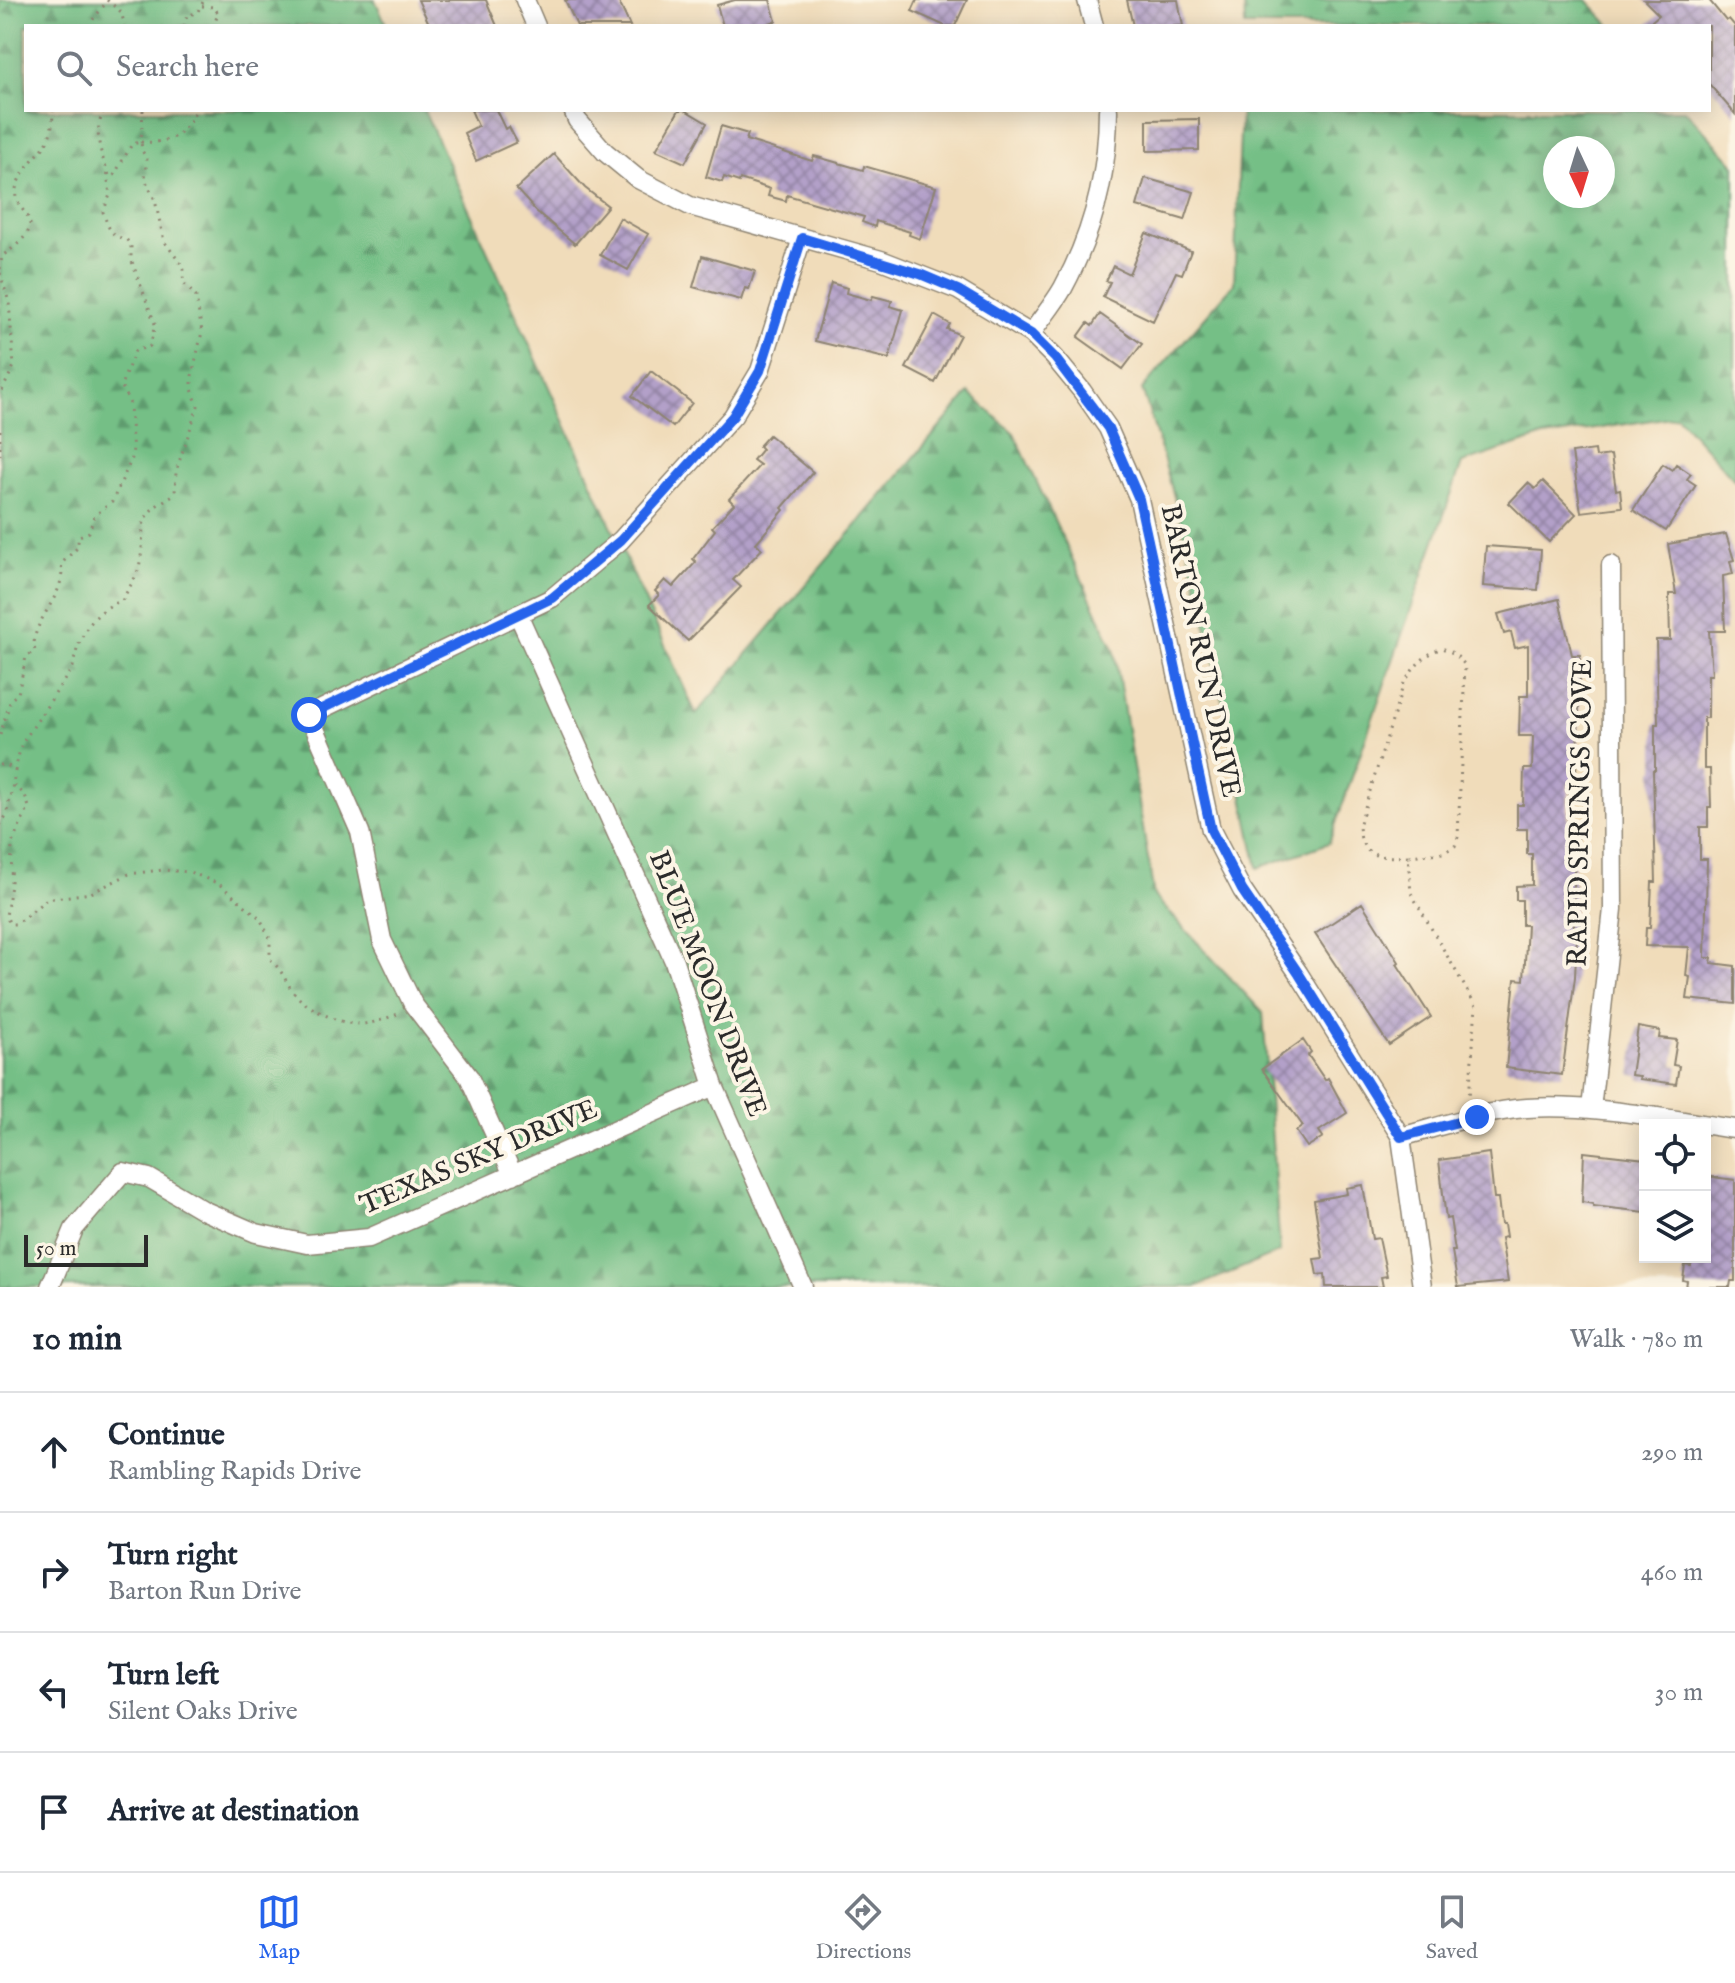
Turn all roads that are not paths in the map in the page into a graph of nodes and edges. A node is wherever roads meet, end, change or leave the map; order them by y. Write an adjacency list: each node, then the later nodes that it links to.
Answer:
1 (525, 0): 3 (street)
2 (1087, 0): 4 (street)
3 (535, 24)
4 (1093, 24)
5 (574, 112): 7 (street, BARTON RUN DRIVE)
6 (1108, 112): 8 (street)
7 (802, 238): 8 (street, BARTON RUN DRIVE); 10 (street)
8 (1031, 334): 14 (street, BARTON RUN DRIVE)
9 (1611, 565): 12 (street, RAPID SPRINGS COVE)
10 (518, 614): 11 (street, BLUE MOON DRIVE); 15 (street)
11 (714, 1086): 15 (street, TEXAS SKY DRIVE); 17 (street, BLUE MOON DRIVE)
12 (1591, 1109): 13 (street); 14 (street)
13 (1735, 1129)
14 (1401, 1137): 18 (street, BARTON RUN DRIVE)
15 (513, 1175): 16 (street, TEXAS SKY DRIVE)
16 (50, 1287)
17 (803, 1287)
18 (1422, 1287)

